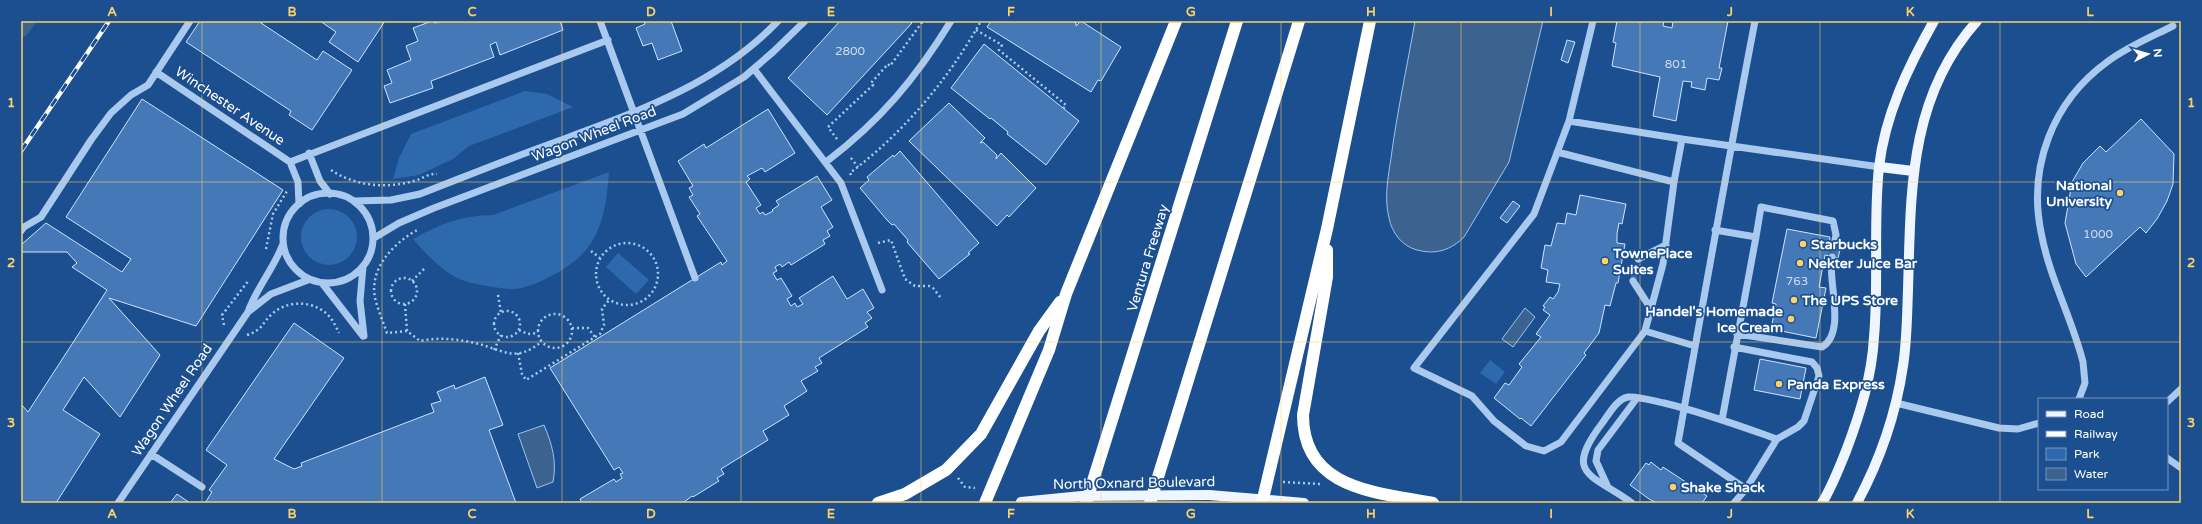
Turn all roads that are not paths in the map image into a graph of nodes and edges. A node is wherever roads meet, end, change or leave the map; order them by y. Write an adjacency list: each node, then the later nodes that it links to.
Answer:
1 (190, 21): 17 (street)
2 (600, 21): 15 (street)
3 (778, 21): 18 (street, Wagon Wheel Road)
4 (805, 21): 16 (street, Wagon Wheel Road)
5 (951, 21): 26 (street)
6 (1176, 21): 49 (highway)
7 (1237, 21): 76 (highway, Ventura Freeway)
8 (1299, 21): 77 (highway)
9 (1370, 21): 33 (highway)
10 (1593, 21): 19 (street)
11 (1755, 21): 22 (street)
12 (1934, 21): 27 (main road)
13 (1977, 21): 28 (main road)
14 (2173, 26): 58 (street)
15 (608, 40): 18 (street); 24 (street)
16 (754, 69): 20 (street, Wagon Wheel Road); 26 (street)
17 (156, 72): 25 (street, Winchester Avenue); 35 (street)
18 (635, 113): 20 (street); 31 (street, Wagon Wheel Road)
19 (1569, 120): 21 (street); 23 (street)
20 (642, 130): 37 (street, Wagon Wheel Road); 44 (street)
21 (1682, 139): 22 (street); 29 (street)
22 (1731, 147): 27 (street); 34 (street)
23 (1557, 152): 29 (street); 52 (street)
24 (309, 154): 25 (street); 30 (street)
25 (290, 162): 32 (street)
26 (826, 162): 48 (street)
27 (1880, 167): 28 (main road); 82 (main road)
28 (1913, 171): 60 (main road)
29 (1674, 182): 39 (street)
30 (330, 194): 31 (street); 32 (street)
31 (355, 201): 37 (street)
32 (299, 204): 38 (street)
33 (1327, 229): 71 (highway); 79 (highway)
34 (1715, 230): 36 (street); 54 (street)
35 (21, 231)
36 (1756, 237): 40 (street); 53 (street)
37 (374, 238): 43 (street)
38 (283, 244): 45 (street); 51 (street, Wagon Wheel Road)
39 (1666, 245): 42 (street); 50 (street)
40 (1834, 245)
41 (1832, 257): 53 (street)
42 (1638, 259)
43 (363, 267): 47 (street); 47 (street)
44 (695, 278)
45 (308, 280): 47 (street); 51 (street, Wagon Wheel Road)
46 (1633, 281): 50 (street)
47 (322, 283)
48 (882, 290)
49 (1066, 294): 74 (highway); 75 (highway)
50 (1651, 309): 52 (street)
51 (248, 312): 65 (street, Wagon Wheel Road)
52 (1645, 331): 54 (street)
53 (1737, 334): 55 (street)
54 (1695, 346): 61 (street)
55 (1734, 347): 62 (street); 64 (street)
56 (2181, 389): 59 (street)
57 (1637, 398): 61 (street); 68 (street); 68 (street)
58 (2080, 398)
59 (2168, 401)
60 (1896, 403): 63 (street); 83 (main road)
61 (1684, 408): 62 (street); 70 (street)
62 (1722, 420): 64 (street)
63 (2038, 423)
64 (1777, 439): 70 (street)
65 (151, 454): 69 (street); 73 (street, Wagon Wheel Road)
66 (2168, 459): 67 (street)
67 (2181, 468)
68 (1607, 485): 80 (street)
69 (202, 487)
70 (1746, 489): 81 (street)
71 (1263, 501): 72 (main road, North Oxnard Boulevard, bridge); 78 (main road, North Oxnard Boulevard)
72 (1017, 502)
73 (118, 503)
74 (878, 503)
75 (985, 503)
76 (1086, 503)
77 (1150, 503)
78 (1304, 503)
79 (1433, 503)
80 (1632, 503)
81 (1734, 503)
82 (1822, 503)
83 (1858, 503)

